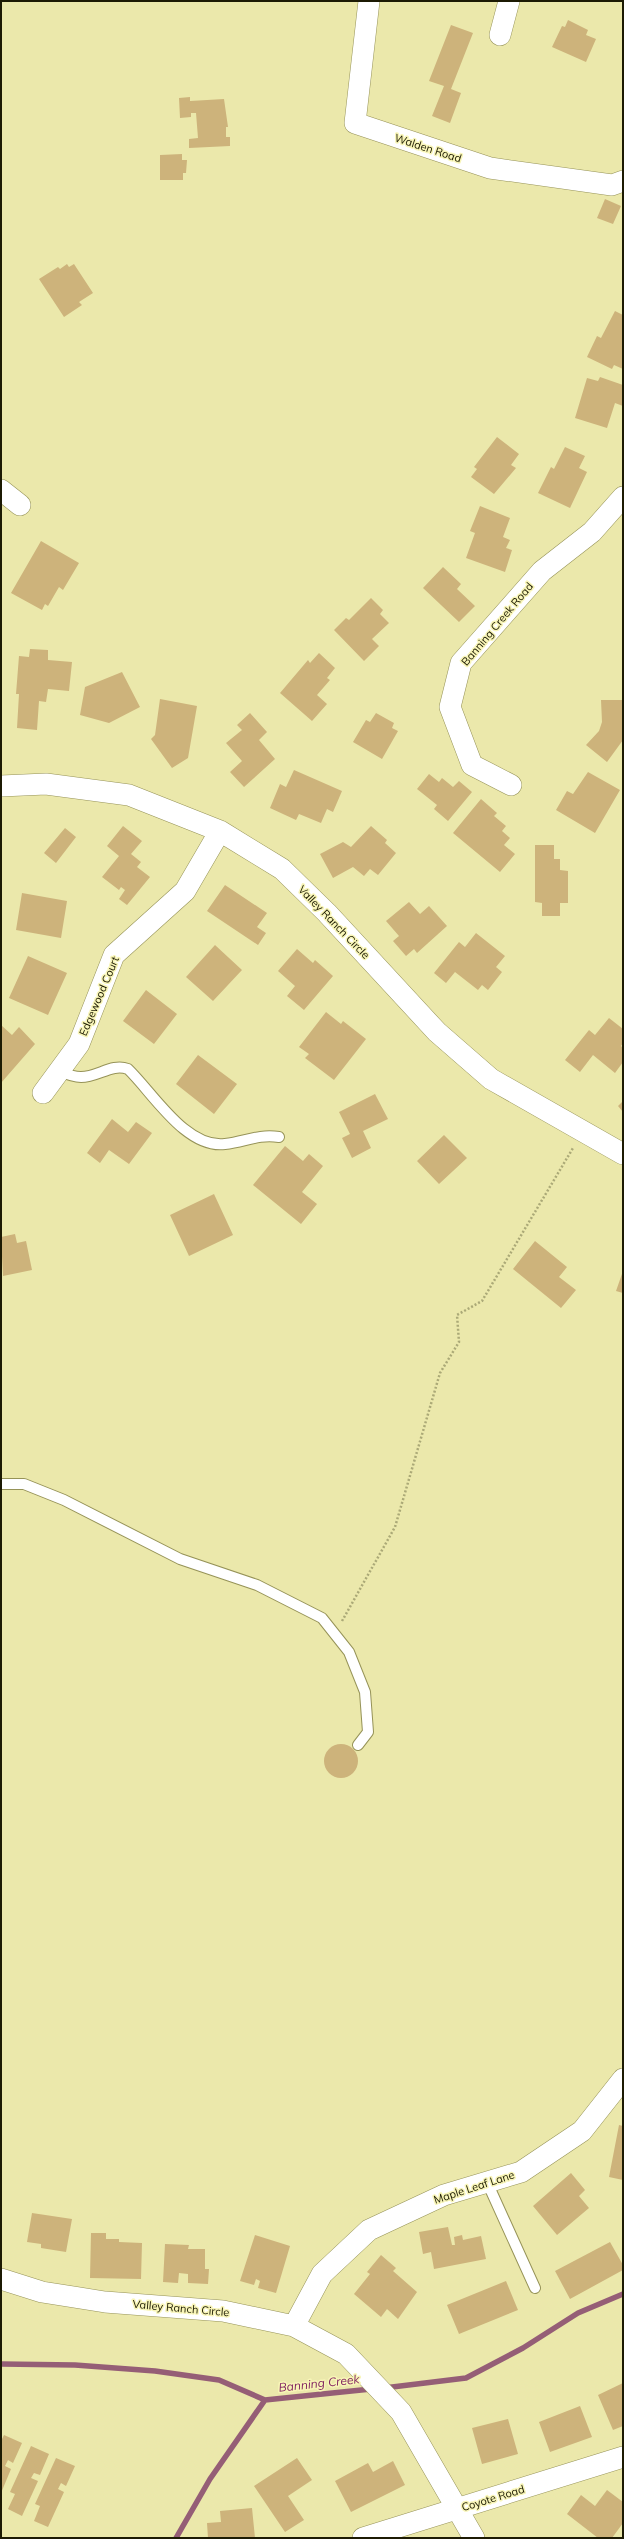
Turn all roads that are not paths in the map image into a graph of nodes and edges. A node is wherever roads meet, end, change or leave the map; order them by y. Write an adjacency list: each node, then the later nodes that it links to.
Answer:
1 (369, 1): 4 (street, Walden Road)
2 (509, 1): 3 (street)
3 (500, 35)
4 (623, 181)
5 (1, 490): 7 (street)
6 (623, 497): 8 (street, Banning Creek Road)
7 (20, 505)
8 (511, 785)
9 (1, 786): 10 (street, Valley Ranch Circle)
10 (220, 830): 11 (street, Edgewood Court); 14 (street, Valley Ranch Circle)
11 (59, 1071): 12 (street, Edgewood Court); 13 (lane)
12 (43, 1093)
13 (279, 1136)
14 (623, 1154)
15 (1, 1484): 16 (lane)
16 (358, 1745)
17 (620, 2089): 18 (street, Maple Leaf Lane)
18 (487, 2182): 20 (lane); 21 (street, Maple Leaf Lane)
19 (1, 2279): 21 (street, Valley Ranch Circle)
20 (535, 2288)
21 (294, 2326): 23 (street, Valley Ranch Circle)
22 (623, 2457): 23 (street, Coyote Road)
23 (457, 2509): 24 (street, Coyote Road); 25 (street, Valley Ranch Circle)
24 (363, 2538)
25 (474, 2538)

